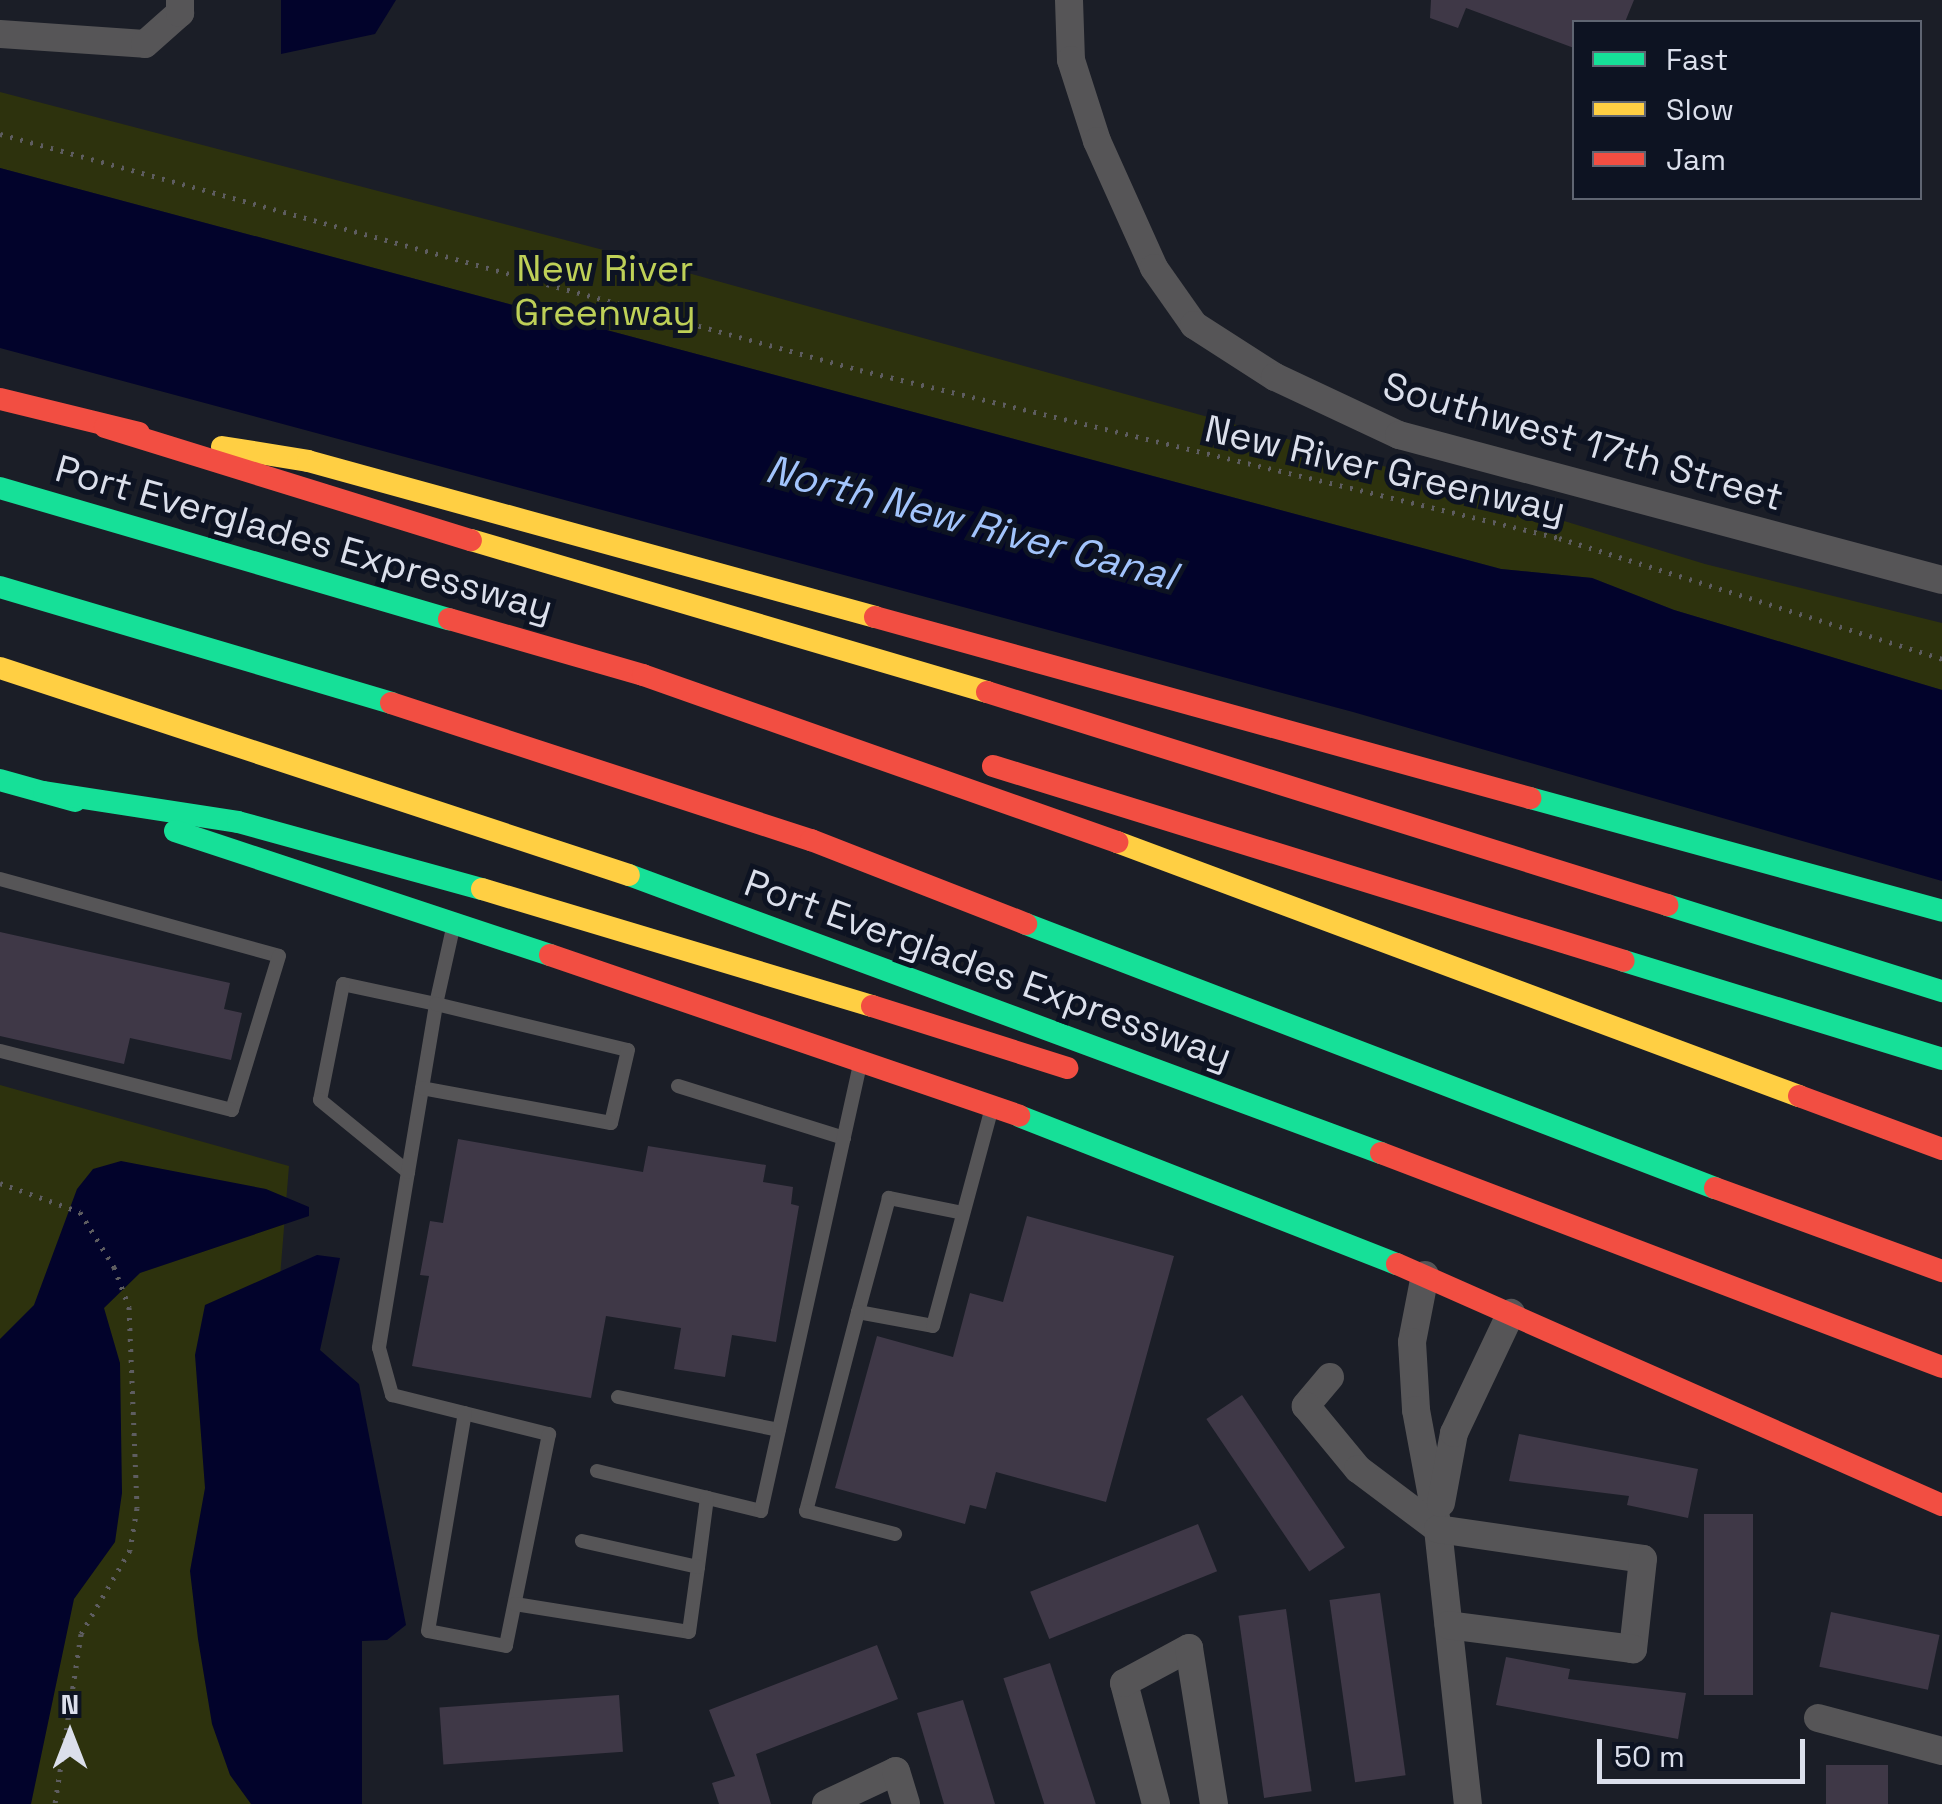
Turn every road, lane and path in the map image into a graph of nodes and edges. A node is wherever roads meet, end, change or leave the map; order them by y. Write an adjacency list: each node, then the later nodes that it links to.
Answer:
1 (1068, 0): 8 (street, Southwest 17th Street)
2 (180, 6): 3 (street)
3 (0, 34)
4 (0, 134): 10 (path, New River Greenway)
5 (0, 399): 6 (main road)
6 (106, 427): 16 (main road); 18 (main road)
7 (0, 488): 12 (main road, Port Everglades Expressway)
8 (1942, 580)
9 (0, 586): 32 (main road)
10 (1942, 658)
11 (0, 668): 29 (main road, Port Everglades Expressway)
12 (643, 675): 22 (main road); 27 (main road, Port Everglades Expressway)
13 (0, 780): 14 (main road)
14 (44, 792): 17 (main road); 29 (main road)
15 (0, 878): 20 (lane)
16 (1942, 911)
17 (454, 922): 19 (lane); 21 (main road)
18 (1942, 990)
19 (436, 1004): 24 (lane); 24 (lane); 28 (lane)
20 (0, 1051)
21 (862, 1058): 25 (main road); 26 (lane)
22 (1942, 1060)
23 (678, 1086): 26 (lane)
24 (422, 1088): 28 (lane)
25 (992, 1106): 31 (lane); 33 (main road)
26 (844, 1138): 40 (lane)
27 (1942, 1149)
28 (408, 1172): 39 (lane)
29 (1442, 1179): 36 (main road, Port Everglades Expressway)
30 (0, 1183): 52 (path)
31 (963, 1214): 34 (lane); 34 (lane)
32 (1942, 1271)
33 (1425, 1274): 35 (main road); 44 (street)
34 (858, 1312): 45 (lane)
35 (1510, 1313): 43 (main road); 44 (street)
36 (1942, 1367)
37 (1330, 1377): 44 (street)
38 (618, 1397): 40 (lane)
39 (465, 1413): 48 (lane); 48 (lane)
40 (779, 1430): 42 (lane)
41 (597, 1471): 42 (lane)
42 (707, 1498): 47 (lane)
43 (1942, 1505)
44 (1438, 1529): 49 (street); 49 (street)
45 (895, 1534)
46 (582, 1541): 47 (lane)
47 (698, 1567): 48 (lane)
48 (514, 1604)
49 (1449, 1624): 57 (street)
50 (1818, 1718): 51 (street)
51 (1942, 1752)
52 (55, 1804)
53 (826, 1804): 54 (street)
54 (906, 1804)
55 (1156, 1804): 56 (street)
56 (1214, 1804)
57 (1468, 1804)

